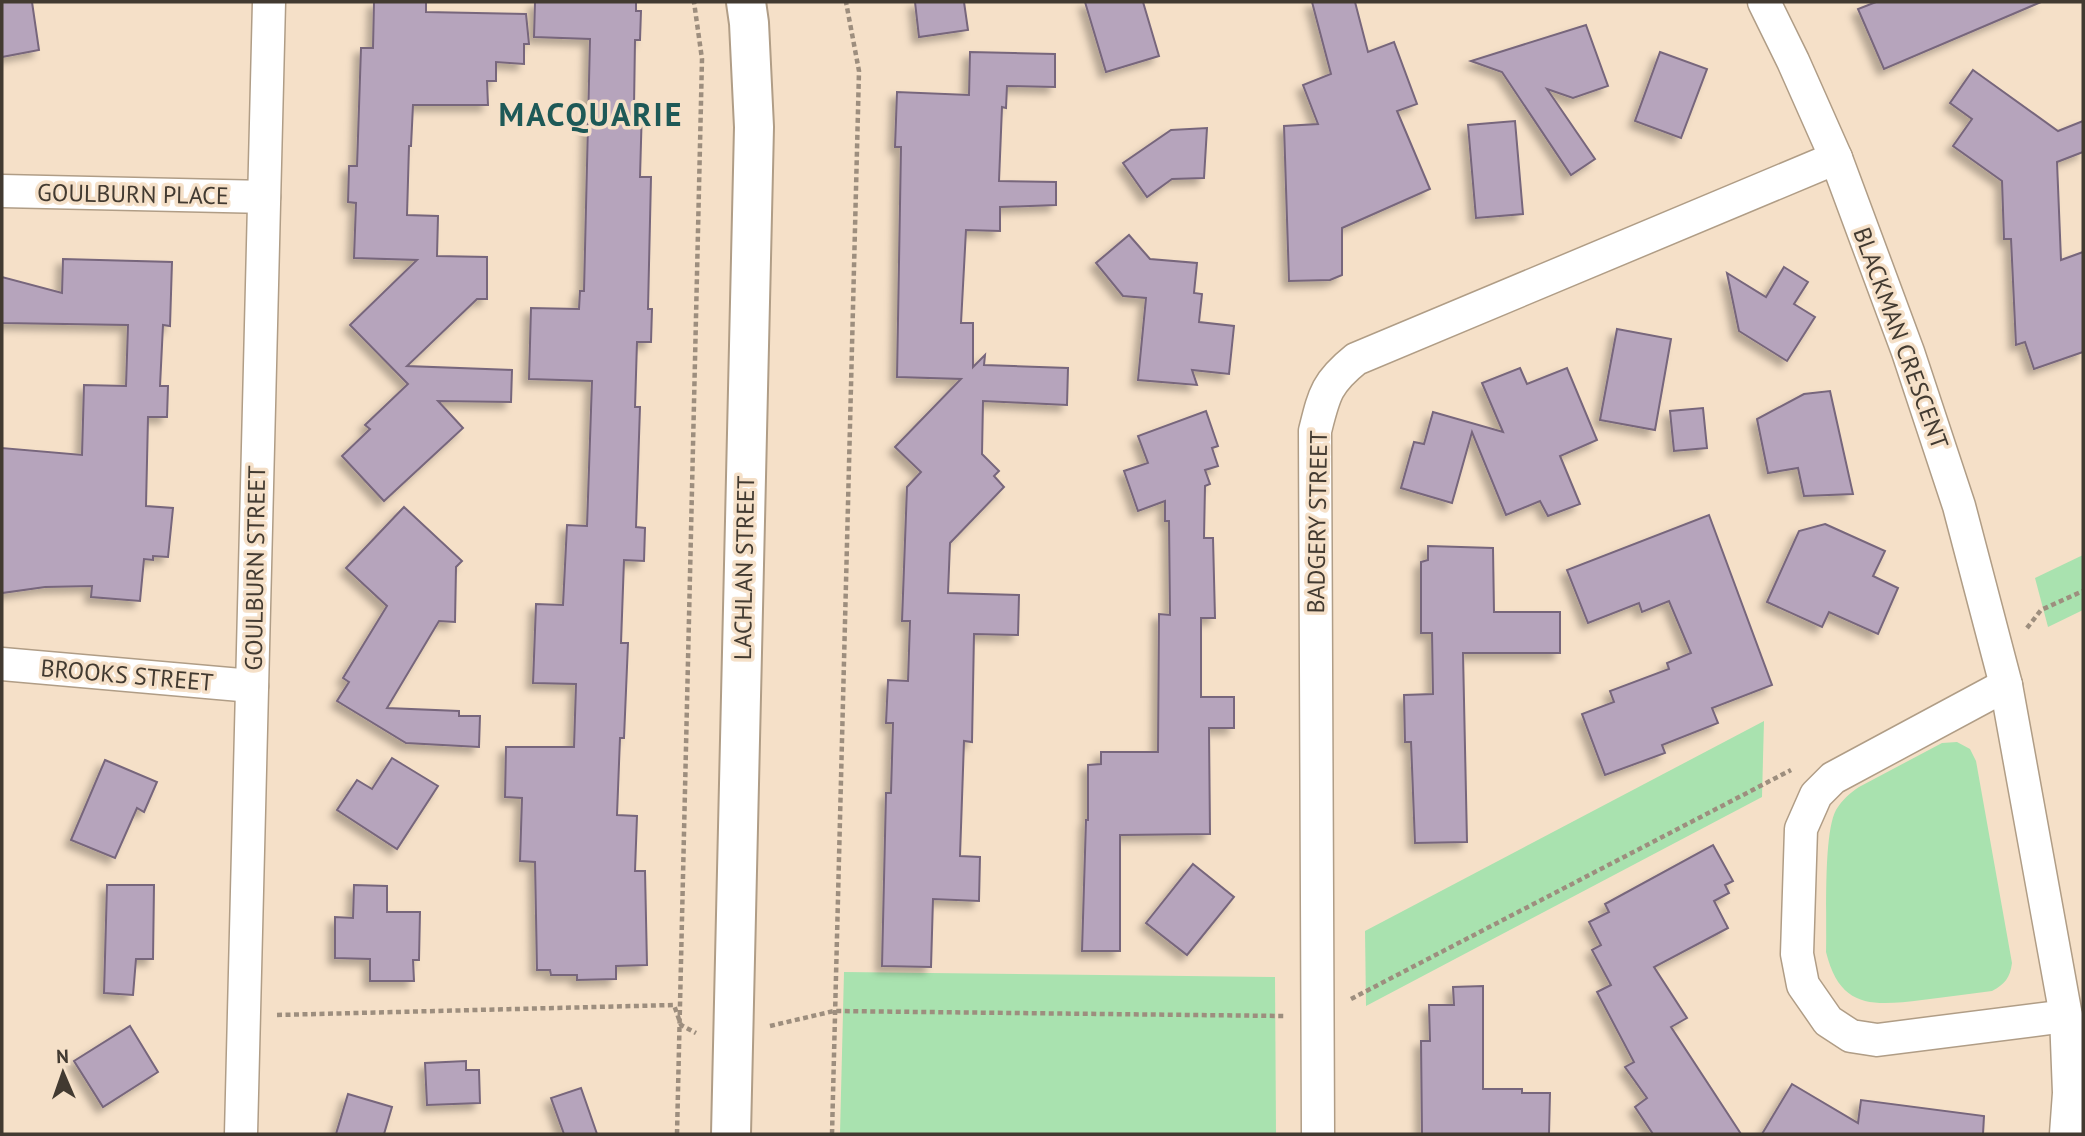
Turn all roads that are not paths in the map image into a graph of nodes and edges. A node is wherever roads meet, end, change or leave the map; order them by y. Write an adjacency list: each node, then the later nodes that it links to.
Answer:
1 (269, 2): 6 (street, GOULBURN STREET)
2 (746, 2): 12 (street, LACHLAN STREET)
3 (1764, 2): 4 (street, BLACKMAN CRESCENT)
4 (1836, 158): 8 (street, BLACKMAN CRESCENT); 13 (street, BADGERY STREET)
5 (2, 191): 6 (street, GOULBURN PLACE)
6 (264, 197): 9 (street, GOULBURN STREET)
7 (2, 664): 9 (street, BROOKS STREET)
8 (2002, 673): 10 (street, BLACKMAN CRESCENT); 10 (street)
9 (252, 685): 11 (street, GOULBURN STREET)
10 (2066, 1016): 14 (street, BLACKMAN CRESCENT)
11 (241, 1134)
12 (731, 1134)
13 (1318, 1134)
14 (2066, 1134)

